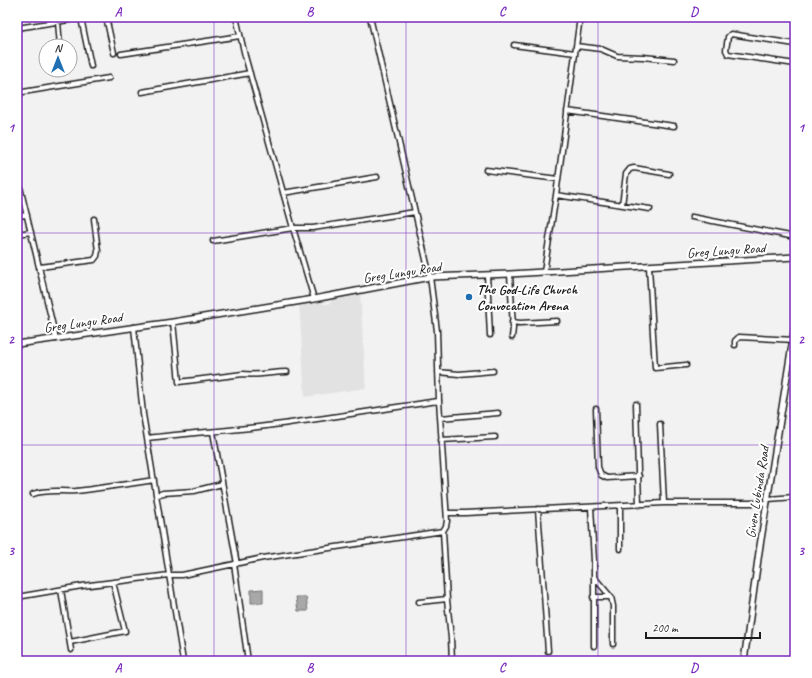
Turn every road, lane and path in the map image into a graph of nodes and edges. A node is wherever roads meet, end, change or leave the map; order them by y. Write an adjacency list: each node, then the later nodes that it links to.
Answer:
1 (45, 17): 9 (street)
2 (88, 17): 7 (street)
3 (106, 17): 16 (street)
4 (236, 17): 11 (street)
5 (370, 17): 38 (street)
6 (580, 17): 15 (street)
7 (81, 18): 8 (street); 21 (street)
8 (58, 22): 9 (street); 12 (street)
9 (46, 24): 10 (street)
10 (17, 28)
11 (240, 36): 18 (street); 22 (street)
12 (59, 38)
13 (795, 44): 20 (street)
14 (514, 45): 17 (street)
15 (576, 46): 17 (street); 19 (street)
16 (114, 53)
17 (575, 53): 26 (street)
18 (121, 54)
19 (674, 60)
20 (795, 64)
21 (91, 66)
22 (250, 73): 24 (street); 34 (street)
23 (109, 78): 25 (street)
24 (142, 92)
25 (17, 93)
26 (567, 111): 27 (street); 33 (street)
27 (674, 126)
28 (486, 170): 33 (street)
29 (17, 174): 32 (street)
30 (669, 174): 36 (street)
31 (377, 177): 34 (street)
32 (18, 179): 39 (street)
33 (558, 179): 35 (street)
34 (283, 193): 43 (street)
35 (556, 195): 36 (street); 51 (street)
36 (622, 205): 37 (street)
37 (650, 209)
38 (415, 212): 43 (street); 54 (street)
39 (27, 215): 40 (street); 44 (street)
40 (17, 216)
41 (692, 217): 46 (street)
42 (94, 219): 49 (street)
43 (292, 228): 47 (street); 55 (street)
44 (31, 232): 45 (street); 49 (street)
45 (17, 234)
46 (795, 237)
47 (213, 241)
48 (795, 257): 50 (street, Greg Lungu Road)
49 (40, 267): 63 (street)
50 (649, 267): 51 (street, Greg Lungu Road); 67 (street)
51 (544, 272): 52 (street, Greg Lungu Road)
52 (510, 274): 53 (street, Greg Lungu Road); 58 (street)
53 (487, 275): 54 (street, Greg Lungu Road); 61 (street)
54 (430, 277): 55 (street, Greg Lungu Road); 70 (street)
55 (314, 299): 57 (street, Greg Lungu Road)
56 (557, 321): 58 (street)
57 (173, 322): 60 (street, Greg Lungu Road); 69 (street)
58 (512, 322): 62 (street)
59 (795, 326): 64 (street, Given Lubinda Road)
60 (134, 327): 63 (street, Greg Lungu Road); 79 (street)
61 (490, 334)
62 (512, 337)
63 (56, 339): 65 (street, Greg Lungu Road)
64 (794, 340): 66 (street); 87 (street, Given Lubinda Road)
65 (17, 344)
66 (735, 344)
67 (686, 366)
68 (493, 371): 70 (street)
69 (287, 372)
70 (438, 372): 71 (street)
71 (439, 401): 75 (street); 77 (street)
72 (636, 404): 81 (street)
73 (596, 409): 81 (street)
74 (498, 413): 75 (street)
75 (440, 418): 80 (street)
76 (660, 424): 88 (street)
77 (213, 432): 79 (street); 83 (street)
78 (495, 437): 80 (street)
79 (148, 438): 82 (street)
80 (441, 440): 93 (street)
81 (639, 476): 89 (street)
82 (154, 480): 84 (street); 85 (street)
83 (222, 484): 85 (street); 96 (street)
84 (33, 494)
85 (156, 495): 97 (street)
86 (795, 497): 87 (street)
87 (767, 501): 88 (street); 114 (street, Given Lubinda Road)
88 (664, 503): 89 (street)
89 (639, 505): 90 (street)
90 (620, 506): 91 (street); 95 (street)
91 (591, 507): 92 (street); 98 (street)
92 (538, 510): 93 (street); 110 (street)
93 (447, 513): 94 (street)
94 (443, 531): 96 (street); 104 (street)
95 (620, 549)
96 (235, 564): 97 (street); 112 (street)
97 (169, 575): 99 (street); 111 (street)
98 (594, 577): 102 (street); 103 (street)
99 (113, 582): 100 (street); 106 (street)
100 (61, 590): 101 (street); 106 (street)
101 (17, 597)
102 (593, 597): 103 (street); 108 (street)
103 (611, 597): 107 (street)
104 (447, 599): 105 (street); 113 (street)
105 (419, 602)
106 (70, 642): 109 (street)
107 (613, 644)
108 (594, 646)
109 (71, 650)
110 (548, 651)
111 (183, 661)
112 (248, 661)
113 (452, 661)
114 (744, 661)

